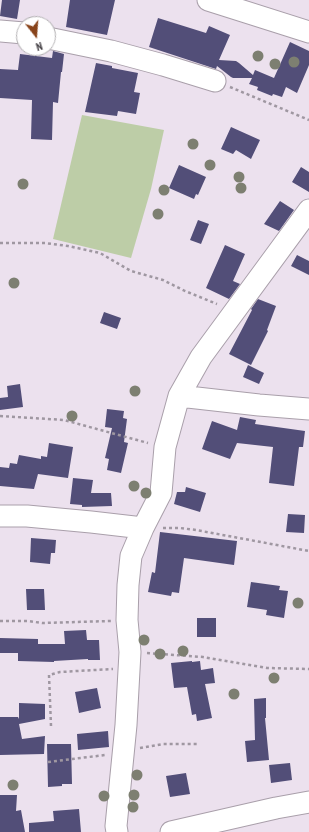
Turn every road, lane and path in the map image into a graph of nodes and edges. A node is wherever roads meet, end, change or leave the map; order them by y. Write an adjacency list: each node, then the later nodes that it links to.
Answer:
1 (208, 0): 4 (street)
2 (0, 31): 3 (street)
3 (16, 32)
4 (309, 32)
5 (56, 40): 6 (street)
6 (215, 81): 7 (path)
7 (309, 120)
8 (309, 210): 10 (street)
9 (0, 243): 10 (path)
10 (234, 312): 11 (street)
11 (179, 396): 12 (street); 14 (street)
12 (309, 409)
13 (0, 416): 14 (path)
14 (165, 447): 16 (street)
15 (0, 516): 16 (street)
16 (143, 528): 17 (path); 18 (street)
17 (309, 551)
18 (127, 620): 19 (path); 20 (street)
19 (0, 621)
20 (130, 660): 21 (path); 22 (path); 24 (street)
21 (309, 669)
22 (51, 726)
23 (198, 744): 24 (path)
24 (124, 751): 25 (path); 27 (street)
25 (48, 762)
26 (309, 802): 28 (street)
27 (117, 832)
28 (171, 832)

